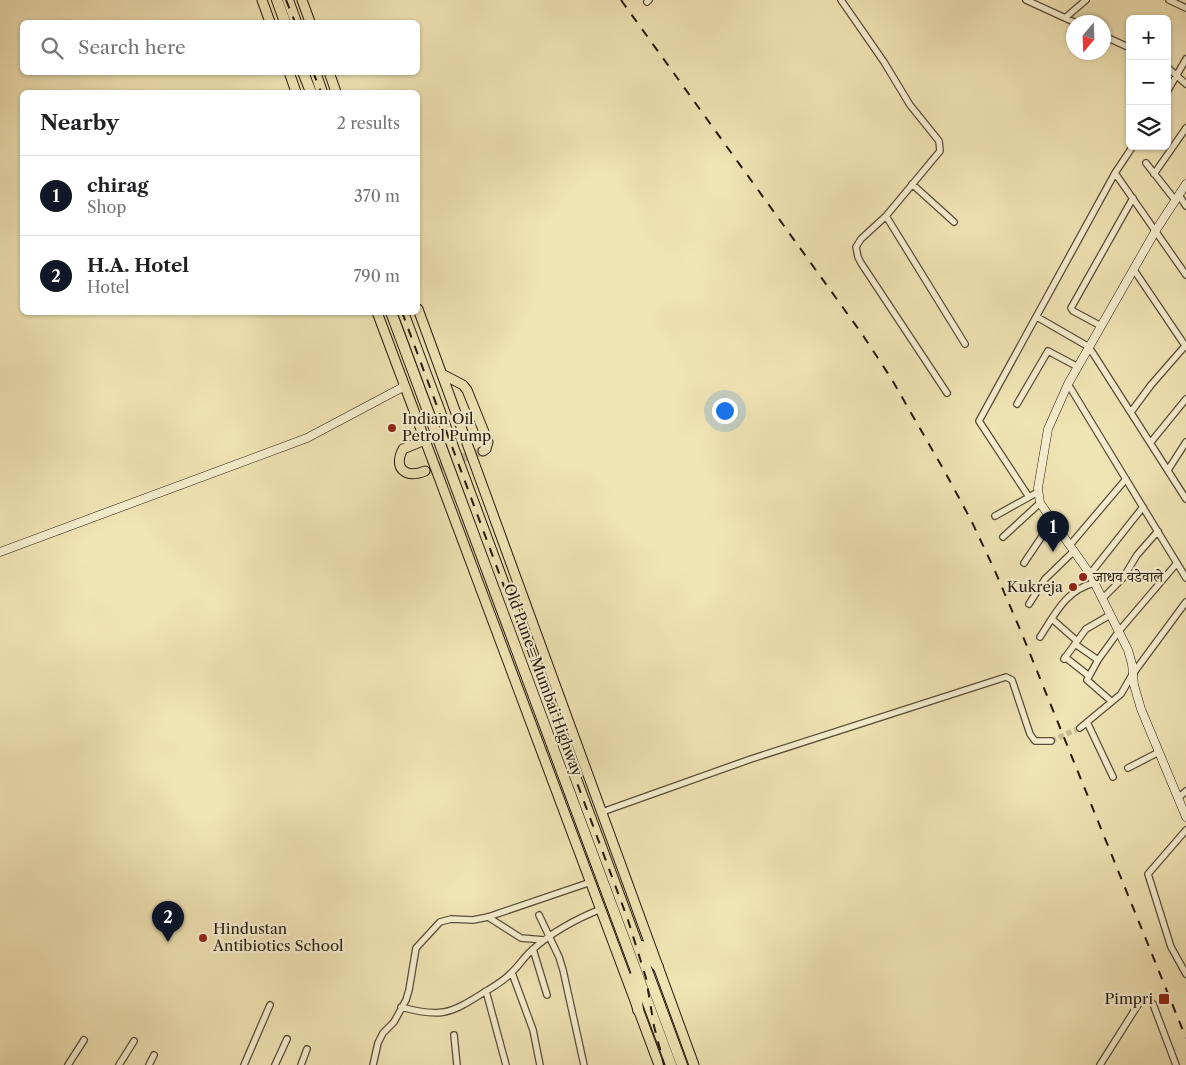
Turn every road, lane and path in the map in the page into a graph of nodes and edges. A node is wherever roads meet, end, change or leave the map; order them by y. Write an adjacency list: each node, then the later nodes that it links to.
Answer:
1 (262, 0): 12 (main road)
2 (277, 0): 13 (highway)
3 (288, 0): 14 (highway)
4 (302, 0): 15 (main road)
5 (841, 0): 36 (street)
6 (1026, 0): 11 (street)
7 (1086, 0): 10 (street)
8 (1169, 0): 9 (street)
9 (1186, 8)
10 (1069, 15)
11 (1066, 18)
12 (269, 20)
13 (284, 20)
14 (295, 20)
15 (309, 20)
16 (1111, 39): 17 (street)
17 (1126, 46)
18 (1186, 59): 24 (street)
19 (1171, 71): 24 (street)
20 (290, 75): 27 (main road)
21 (304, 75): 28 (highway)
22 (315, 75): 29 (highway)
23 (330, 75): 30 (main road)
24 (1177, 77): 25 (street); 26 (street)
25 (1186, 84)
26 (1171, 86)
27 (295, 90)
28 (310, 90)
29 (321, 90)
30 (335, 90)
31 (1186, 128): 35 (street)
32 (1130, 150): 34 (street)
33 (1146, 163): 35 (street)
34 (1115, 173): 38 (street); 50 (street)
35 (1154, 174): 39 (street)
36 (912, 184): 41 (street); 42 (street)
37 (1186, 184): 39 (street)
38 (1133, 198): 43 (street); 51 (street)
39 (1177, 198): 40 (street); 43 (street)
40 (1186, 206)
41 (886, 216): 52 (street); 59 (street)
42 (954, 222)
43 (1156, 230): 44 (street); 45 (street)
44 (1134, 270): 51 (street); 54 (street)
45 (1186, 275)
46 (420, 314): 56 (main road)
47 (378, 315): 58 (main road)
48 (392, 315): 116 (highway, Old Pune–Mumbai Highway)
49 (404, 315): 113 (highway, Old Pune–Mumbai Highway)
50 (1037, 317): 53 (street); 72 (street)
51 (1101, 326): 53 (street)
52 (965, 344)
53 (1089, 347): 55 (street); 62 (street)
54 (1186, 347): 62 (street)
55 (1078, 368): 57 (street); 61 (street)
56 (442, 374): 66 (main road); 106 (main road)
57 (1068, 384): 69 (street); 70 (street)
58 (405, 386): 63 (main road); 80 (street)
59 (947, 393)
60 (1186, 399): 64 (street)
61 (1017, 404)
62 (1131, 412): 64 (street)
63 (425, 440): 68 (main road); 109 (main road)
64 (1151, 442): 67 (street)
65 (1186, 442): 67 (street)
66 (483, 451)
67 (1168, 470): 71 (street)
68 (425, 471)
69 (1126, 479): 74 (street); 79 (street)
70 (1038, 492): 72 (street); 73 (street)
71 (1185, 495)
72 (1029, 497): 75 (street)
73 (1040, 503): 76 (street); 78 (street)
74 (1143, 506): 77 (street); 83 (street)
75 (995, 516)
76 (1053, 520): 79 (street); 81 (street)
77 (1158, 531): 82 (street); 86 (street)
78 (1003, 537)
79 (1072, 548): 83 (street); 88 (street)
80 (0, 552)
81 (1024, 563)
82 (1177, 563): 84 (street); 91 (street)
83 (1090, 574): 85 (street)
84 (1186, 578)
85 (1094, 583): 86 (street); 90 (street)
86 (1102, 599): 89 (street)
87 (1186, 602): 95 (street)
88 (1029, 604)
89 (1110, 615): 91 (street); 93 (street)
90 (1052, 618): 92 (street); 93 (street)
91 (1119, 632): 94 (street); 95 (street)
92 (1040, 637)
93 (1076, 643): 94 (street); 96 (street)
94 (1098, 660): 96 (street)
95 (1132, 675): 97 (street); 101 (street)
96 (1089, 676): 97 (street)
97 (1111, 701): 98 (street)
98 (1088, 722): 99 (street); 103 (street)
99 (1080, 728)
100 (1052, 741): 106 (street)
101 (1159, 752): 102 (street); 105 (street)
102 (1128, 768)
103 (1113, 777)
104 (1186, 791): 105 (street)
105 (1178, 798): 107 (street)
106 (602, 812): 117 (main road)
107 (1186, 817)
108 (1186, 830): 119 (street)
109 (590, 882): 110 (main road); 112 (street)
110 (600, 909): 114 (street); 124 (main road)
111 (538, 915): 114 (street)
112 (488, 917): 114 (street); 123 (street)
113 (635, 937): 117 (highway); 144 (highway, Old Pune–Mumbai Highway)
114 (546, 939): 115 (street); 141 (street)
115 (533, 949): 118 (street); 121 (street)
116 (631, 959): 124 (highway); 143 (highway)
117 (658, 967): 145 (main road)
118 (512, 973): 120 (street); 140 (street)
119 (1186, 974)
120 (486, 991): 123 (street); 139 (street)
121 (547, 995)
122 (270, 1005): 134 (street)
123 (402, 1006): 137 (street)
124 (638, 1010): 142 (main road)
125 (454, 1035): 138 (street)
126 (287, 1039): 135 (street)
127 (84, 1040): 131 (street)
128 (134, 1041): 132 (street)
129 (307, 1049): 136 (street)
130 (154, 1055): 133 (street)
131 (68, 1065)
132 (119, 1065)
133 (149, 1065)
134 (244, 1065)
135 (275, 1065)
136 (301, 1065)
137 (374, 1065)
138 (457, 1065)
139 (506, 1065)
140 (540, 1065)
141 (584, 1065)
142 (659, 1065)
143 (671, 1065)
144 (682, 1065)
145 (694, 1065)
146 (1100, 1065): 147 (street)
147 (1176, 1065)

